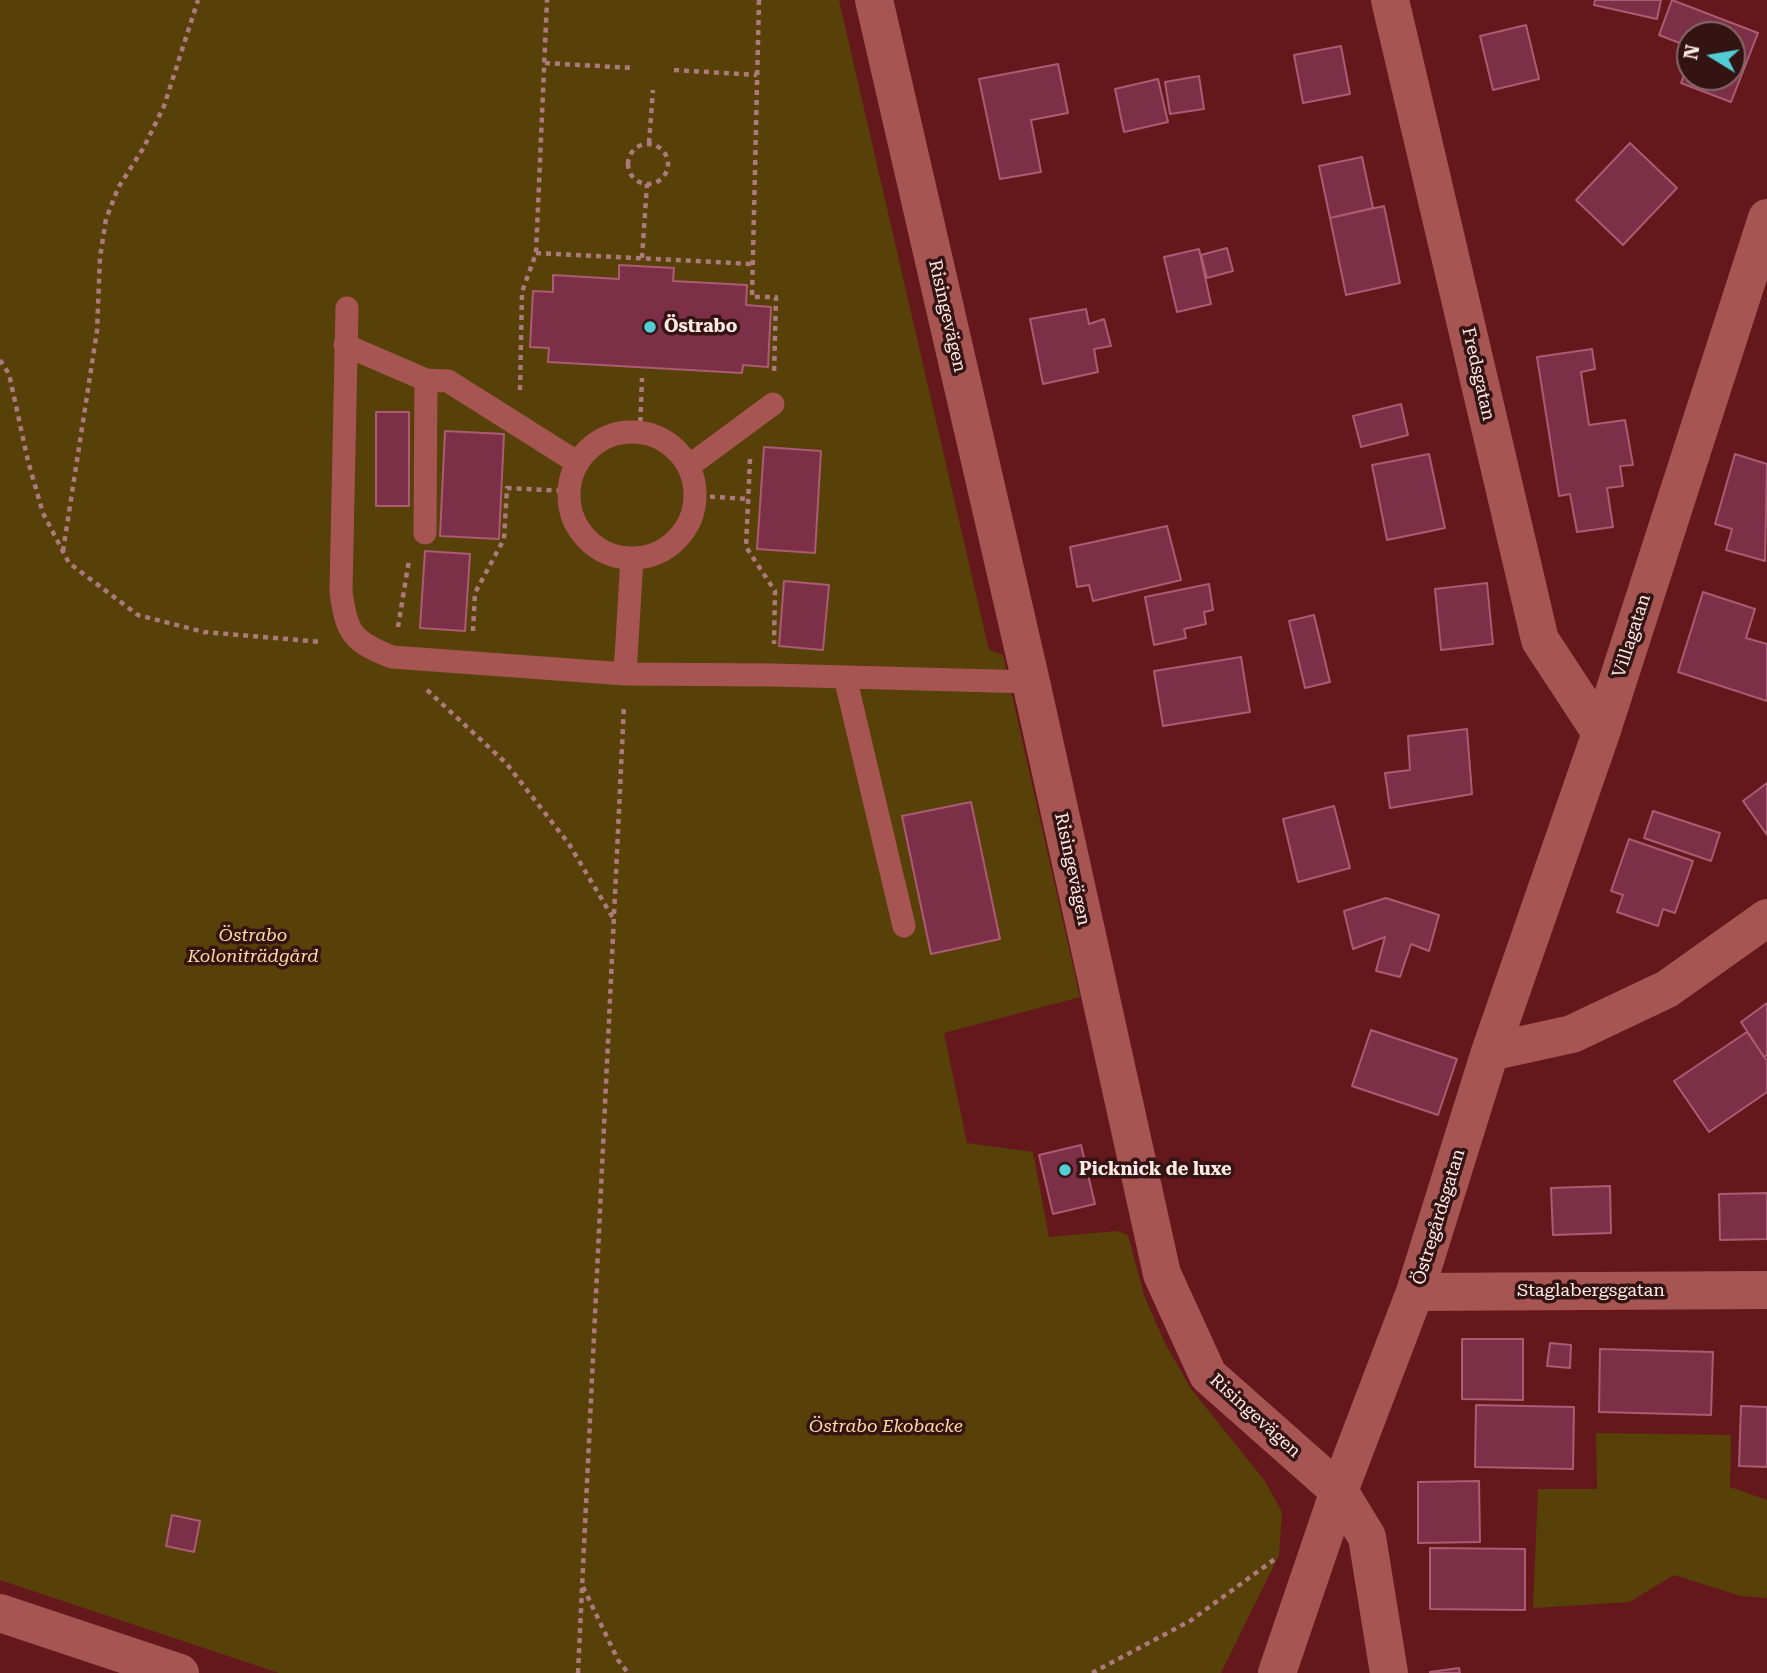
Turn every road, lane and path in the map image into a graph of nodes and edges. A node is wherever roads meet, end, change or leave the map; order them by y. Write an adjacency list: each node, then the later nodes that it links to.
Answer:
1 (198, 0): 32 (path)
2 (547, 0): 6 (path)
3 (759, 0): 9 (path)
4 (874, 0): 40 (street, Risingevägen)
5 (1390, 0): 41 (street, Fredsgatan)
6 (545, 64): 7 (path); 14 (path)
7 (633, 68)
8 (674, 70): 9 (path)
9 (757, 75): 16 (path)
10 (653, 90): 11 (path)
11 (649, 143): 12 (path); 12 (path)
12 (647, 184): 15 (path)
13 (1767, 218): 41 (street, Villagatan)
14 (536, 253): 15 (path); 24 (path)
15 (642, 258): 16 (path)
16 (753, 264): 22 (path)
17 (347, 308): 18 (lane)
18 (345, 345): 21 (lane); 35 (lane)
19 (0, 360): 32 (path)
20 (642, 378): 25 (path)
21 (426, 380): 24 (lane); 31 (lane)
22 (774, 404): 23 (lane)
23 (752, 420): 27 (lane); 30 (path)
24 (519, 426): 26 (lane)
25 (640, 432): 26 (lane); 27 (lane)
26 (578, 463): 28 (lane)
27 (689, 466): 29 (lane)
28 (569, 491): 33 (lane); 34 (path)
29 (696, 496): 30 (path); 33 (lane)
30 (748, 499): 38 (path)
31 (425, 533): 36 (path)
32 (63, 551): 35 (path)
33 (632, 558): 37 (lane)
34 (473, 632)
35 (362, 645): 36 (lane)
36 (392, 657): 37 (lane); 42 (path)
37 (625, 674): 38 (lane); 42 (path)
38 (773, 675): 39 (lane)
39 (845, 677): 40 (lane); 44 (lane)
40 (1031, 682): 48 (street, Risingevägen)
41 (1601, 733): 45 (street, Villagatan)
42 (613, 918): 50 (path)
43 (1767, 918): 45 (street)
44 (904, 926)
45 (1490, 1052): 47 (street, Östregårdsgatan)
46 (1767, 1290): 47 (street, Staglabergsgatan)
47 (1415, 1292): 48 (street, Östregårdsgatan)
48 (1339, 1492): 57 (street, Östregårdsgatan); 58 (street, Risingevägen)
49 (1279, 1555): 56 (path)
50 (582, 1585): 54 (path); 55 (path)
51 (0, 1613): 52 (street)
52 (120, 1664): 53 (street)
53 (180, 1673)
54 (578, 1673)
55 (628, 1673)
56 (1092, 1673)
57 (1277, 1673)
58 (1389, 1673)

